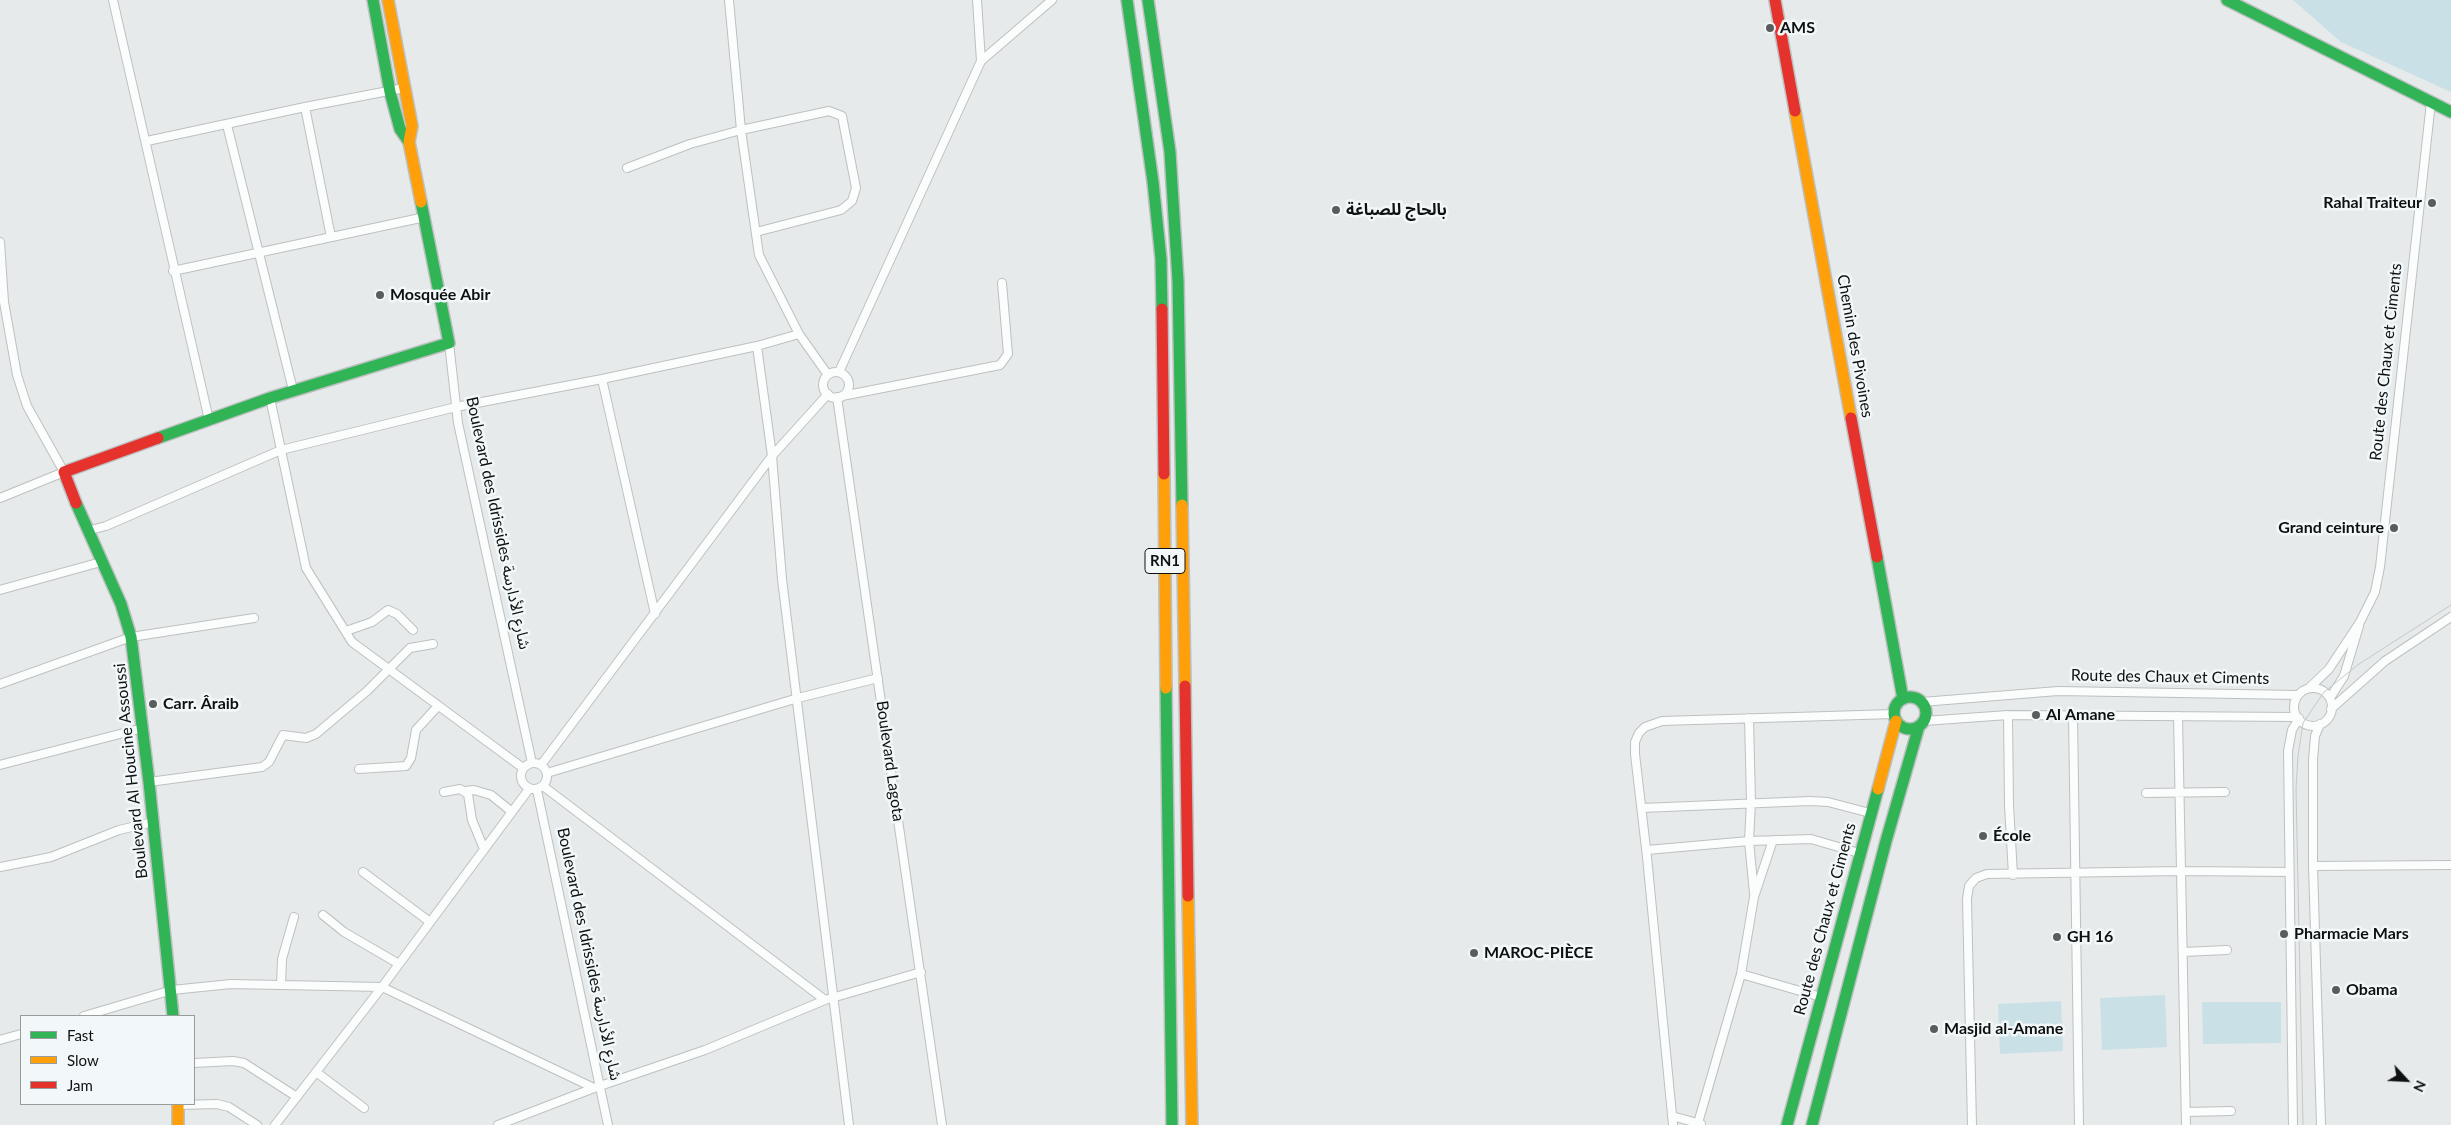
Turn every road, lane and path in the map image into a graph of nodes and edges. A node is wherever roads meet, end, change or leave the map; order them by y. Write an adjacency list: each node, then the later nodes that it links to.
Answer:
1 (113, 0): 19 (street)
2 (373, 0): 13 (main road, Boulevard des Idrissides شارع الأدارسة)
3 (388, 0): 12 (main road, Boulevard des Idrissides شارع الأدارسة)
4 (729, 0): 18 (street)
5 (977, 0): 11 (street)
6 (1052, 0): 11 (street)
7 (1127, 0): 144 (main road, RN1)
8 (1148, 0): 145 (main road, RN1)
9 (1775, 0): 63 (main road, Chemin des Pivoines)
10 (2227, 0): 14 (main road)
11 (980, 61): 32 (street)
12 (404, 88): 13 (street); 20 (main road, Boulevard des Idrissides شارع الأدارسة)
13 (390, 92): 15 (street); 20 (main road, Boulevard des Idrissides شارع الأدارسة)
14 (2430, 102): 16 (main road); 51 (street, Route des Chaux et Ciments)
15 (304, 106): 17 (street); 24 (street)
16 (2451, 112)
17 (227, 125): 19 (street); 26 (street)
18 (741, 130): 21 (street); 23 (street); 23 (street)
19 (147, 141): 27 (street)
20 (409, 142): 22 (main road, Boulevard des Idrissides شارع الأدارسة)
21 (627, 168)
22 (425, 217): 24 (street); 30 (main road, Boulevard des Idrissides شارع الأدارسة)
23 (756, 232): 29 (street)
24 (331, 237): 26 (street)
25 (0, 242): 43 (street)
26 (261, 254): 27 (street); 35 (street)
27 (173, 271): 40 (street)
28 (1002, 283): 37 (street)
29 (799, 334): 31 (street); 33 (street)
30 (448, 344): 35 (main road); 39 (street, Boulevard des Idrissides شارع الأدارسة)
31 (757, 346): 34 (street); 42 (street)
32 (839, 372): 33 (street); 37 (street)
33 (828, 375): 36 (street)
34 (602, 379): 39 (street); 48 (street)
35 (293, 390): 38 (main road)
36 (828, 394): 37 (street); 42 (street)
37 (840, 397): 57 (street, Boulevard Lagota)
38 (270, 398): 40 (main road); 41 (street)
39 (456, 407): 41 (street); 76 (street, Boulevard des Idrissides شارع الأدارسة)
40 (209, 420): 43 (main road)
41 (281, 450): 45 (street); 53 (street)
42 (772, 456): 48 (street); 61 (street)
43 (64, 472): 44 (street); 45 (main road, Boulevard Al Houcine Assoussi)
44 (0, 498)
45 (87, 531): 46 (main road, Boulevard Al Houcine Assoussi)
46 (101, 562): 47 (street); 54 (main road, Boulevard Al Houcine Assoussi)
47 (0, 590)
48 (655, 614): 78 (street)
49 (2451, 617): 66 (street)
50 (254, 618): 54 (street)
51 (2360, 622): 59 (street, Route des Chaux et Ciments); 62 (street, Route des Chaux et Ciments)
52 (413, 630): 53 (street)
53 (346, 631): 56 (street)
54 (131, 637): 58 (street); 75 (main road, Boulevard Al Houcine Assoussi)
55 (433, 644): 56 (street)
56 (389, 671): 65 (street); 82 (street)
57 (878, 678): 61 (street); 114 (street, Boulevard Lagota)
58 (0, 684)
59 (2309, 688): 60 (street); 62 (street)
60 (2298, 695): 64 (street, Route des Chaux et Ciments); 72 (street)
61 (798, 698): 81 (street); 120 (street)
62 (2330, 698): 66 (street)
63 (1903, 699): 64 (main road); 71 (main road)
64 (1922, 702): 73 (main road)
65 (438, 706): 79 (street); 80 (street)
66 (2331, 709): 74 (street)
67 (2008, 715): 68 (street); 73 (street); 106 (street)
68 (2073, 715): 69 (street); 105 (street)
69 (2178, 716): 72 (street); 86 (street)
70 (1749, 718): 71 (street); 89 (street); 90 (street)
71 (1895, 718): 73 (main road); 92 (main road, Route des Chaux et Ciments)
72 (2298, 718): 74 (street); 104 (street)
73 (1921, 724): 148 (main road)
74 (2320, 724): 101 (street)
75 (143, 728): 77 (street); 82 (main road, Boulevard Al Houcine Assoussi)
76 (532, 763): 78 (street); 79 (street)
77 (0, 765)
78 (541, 765): 81 (street)
79 (523, 768): 83 (street)
80 (359, 769)
81 (547, 773): 83 (street)
82 (150, 782): 93 (main road, Boulevard Al Houcine Assoussi)
83 (536, 788): 91 (street); 121 (street); 128 (street, Boulevard des Idrissides شارع الأدارسة)
84 (465, 791): 85 (street); 91 (street); 96 (street)
85 (444, 792)
86 (2181, 792): 87 (street); 88 (street); 102 (street)
87 (2225, 792)
88 (2146, 793)
89 (1751, 802): 90 (street); 92 (street); 95 (street)
90 (1642, 808): 97 (street)
91 (512, 812): 96 (street)
92 (1870, 813): 98 (main road, Route des Chaux et Ciments)
93 (153, 822): 100 (street); 118 (main road, Boulevard Al Houcine Assoussi)
94 (1773, 840): 95 (street); 98 (street); 107 (street)
95 (1749, 841): 97 (street); 107 (street)
96 (484, 849): 110 (street)
97 (1647, 850): 135 (street)
98 (1859, 853): 119 (main road, Route des Chaux et Ciments)
99 (2451, 865): 101 (street)
100 (0, 866)
101 (2312, 866): 153 (street)
102 (2182, 871): 104 (street); 105 (street); 112 (street)
103 (363, 872): 110 (street)
104 (2289, 872): 152 (street)
105 (2076, 873): 106 (street); 150 (street)
106 (2013, 875): 149 (street)
107 (1754, 897): 115 (street)
108 (323, 915): 113 (street)
109 (294, 917): 116 (street)
110 (430, 922): 113 (street)
111 (2227, 950): 112 (street)
112 (2183, 952): 134 (street)
113 (398, 964): 117 (street)
114 (920, 972): 120 (street); 143 (street, Boulevard Lagota)
115 (1741, 974): 119 (street); 136 (street)
116 (281, 985): 117 (street); 118 (street)
117 (382, 986): 127 (street); 128 (street)
118 (172, 990): 122 (street); 123 (main road, Boulevard Al Houcine Assoussi)
119 (1821, 997): 147 (main road, Route des Chaux et Ciments)
120 (835, 998): 121 (street); 142 (street)
121 (825, 1000): 128 (street)
122 (87, 1015)
123 (174, 1015)
124 (20, 1034): 125 (street)
125 (0, 1040)
126 (195, 1063): 129 (street)
127 (316, 1072): 129 (street); 132 (street)
128 (597, 1087): 140 (street); 141 (street, Boulevard des Idrissides شارع الأدارسة)
129 (297, 1097): 139 (street)
130 (195, 1104): 138 (street)
131 (178, 1105): 137 (main road)
132 (364, 1108)
133 (2231, 1110): 134 (street)
134 (2186, 1112): 151 (street)
135 (1672, 1116): 136 (street); 146 (street)
136 (1701, 1124)
137 (178, 1125)
138 (256, 1125)
139 (275, 1125)
140 (498, 1125)
141 (608, 1125)
142 (849, 1125)
143 (942, 1125)
144 (1172, 1125)
145 (1192, 1125)
146 (1673, 1125)
147 (1788, 1125)
148 (1812, 1125)
149 (1972, 1125)
150 (2079, 1125)
151 (2186, 1125)
152 (2292, 1125)
153 (2321, 1125)

